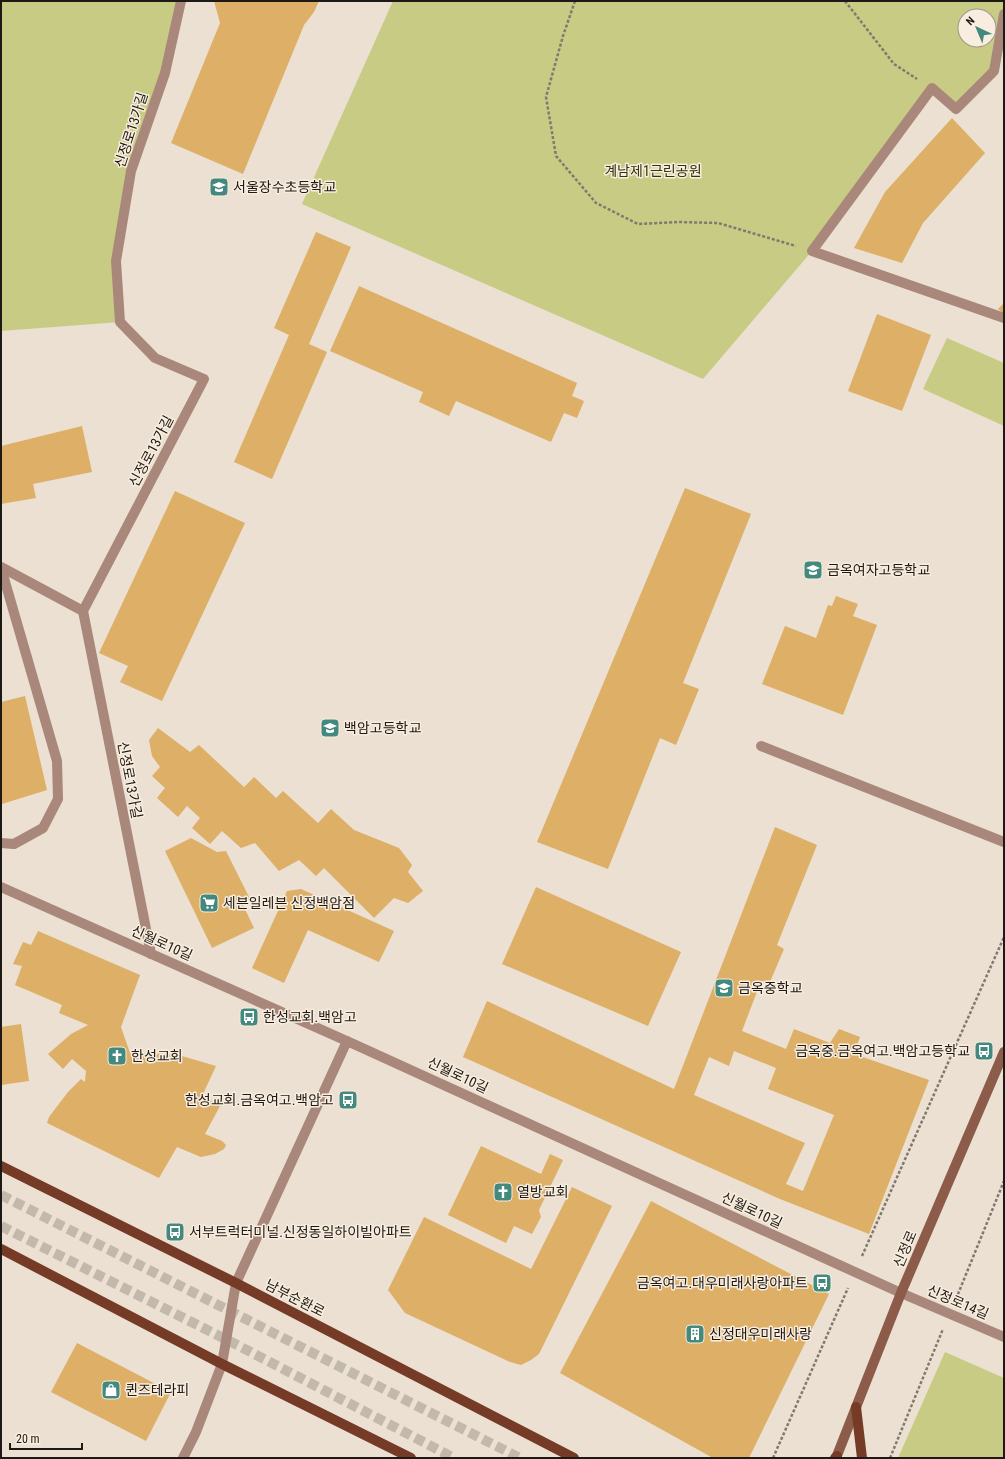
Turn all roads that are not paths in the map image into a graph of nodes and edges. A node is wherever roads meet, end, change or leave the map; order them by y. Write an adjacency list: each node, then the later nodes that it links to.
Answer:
1 (180, 1): 5 (street, 신정로13가길)
2 (1004, 14): 3 (street)
3 (1004, 318)
4 (1, 567): 5 (street); 8 (street)
5 (82, 611): 10 (street, 신정로13가길)
6 (761, 746): 7 (street)
7 (1004, 842)
8 (1, 843)
9 (1, 887): 10 (street, 신월로10길)
10 (151, 954): 11 (street, 신월로10길)
11 (347, 1041): 15 (street); 16 (street, 신월로10길)
12 (1004, 1052): 16 (main road, 신정로)
13 (1, 1166): 15 (main road, 남부순환로)
14 (1, 1249): 18 (main road)
15 (236, 1283): 18 (street); 23 (main road, 남부순환로)
16 (901, 1293): 17 (street, 신정로14길); 19 (main road, 신정로)
17 (1004, 1338)
18 (222, 1364): 21 (street); 22 (main road)
19 (856, 1407): 20 (main road, 신정로); 24 (main road)
20 (836, 1457)
21 (183, 1458)
22 (411, 1458)
23 (574, 1458)
24 (862, 1458)

